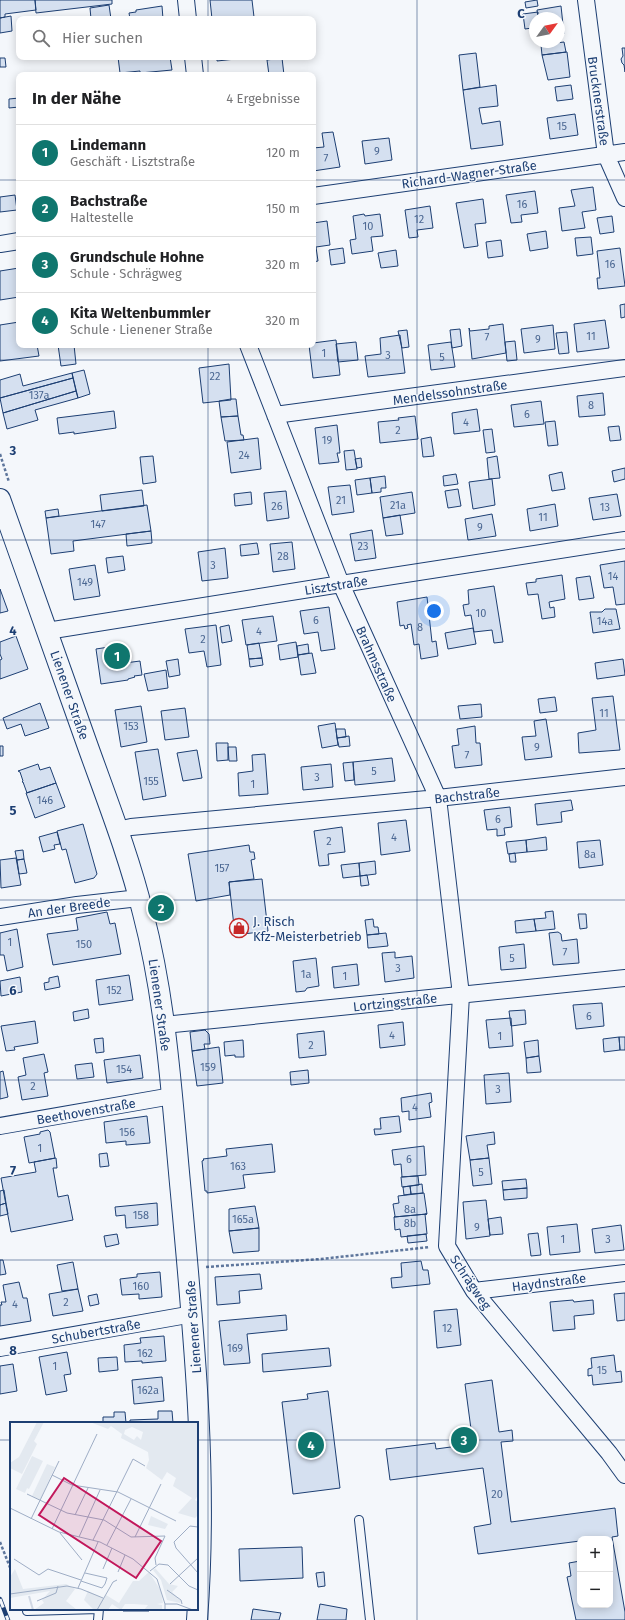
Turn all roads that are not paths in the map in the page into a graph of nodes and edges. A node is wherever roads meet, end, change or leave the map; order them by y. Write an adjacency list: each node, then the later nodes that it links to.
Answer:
1 (186, 0): 3 (street)
2 (586, 0): 7 (street, Brucknerstraße)
3 (188, 16)
4 (193, 60): 5 (street)
5 (195, 72)
6 (625, 152): 7 (street, Richard-Wagner-Straße)
7 (606, 154): 8 (street, Richard-Wagner-Straße); 9 (street, Brucknerstraße)
8 (316, 196)
9 (625, 198)
10 (16, 241): 11 (street)
11 (0, 244)
12 (249, 348): 14 (street, Brahmsstraße)
13 (625, 368): 14 (street, Mendelssohnstraße)
14 (275, 415): 17 (street, Brahmsstraße)
15 (0, 499): 18 (street, Lienener Straße)
16 (625, 540): 17 (street, Lisztstraße)
17 (341, 584): 18 (street, Lisztstraße); 20 (street, Brahmsstraße)
18 (48, 631): 21 (street, Lienener Straße)
19 (625, 777): 20 (street, Bachstraße)
20 (438, 798): 21 (street, Bachstraße); 25 (street, Brahmsstraße)
21 (117, 830): 22 (street, Lienener Straße)
22 (139, 898): 23 (street, An der Breede); 26 (street, Lienener Straße)
23 (0, 917)
24 (625, 978): 25 (street, Lortzingstraße)
25 (461, 995): 26 (street, Lortzingstraße); 30 (street, Schrägweg)
26 (164, 1026): 27 (street, Lienener Straße)
27 (172, 1096): 28 (street, Beethovenstraße); 31 (street, Lienener Straße)
28 (0, 1126)
29 (625, 1273): 30 (street, Haydnstraße)
30 (474, 1291): 33 (street, Schrägweg)
31 (193, 1314): 32 (street, Schubertstraße); 35 (street, Lienener Straße)
32 (0, 1348)
33 (625, 1475)
34 (359, 1520): 43 (lane)
35 (199, 1535): 36 (street, Lienener Straße)
36 (198, 1578)
37 (63, 1610): 40 (lane)
38 (99, 1610): 41 (lane)
39 (197, 1610): 42 (street, Lienener Straße)
40 (27, 1611)
41 (98, 1620)
42 (197, 1620)
43 (370, 1620)

